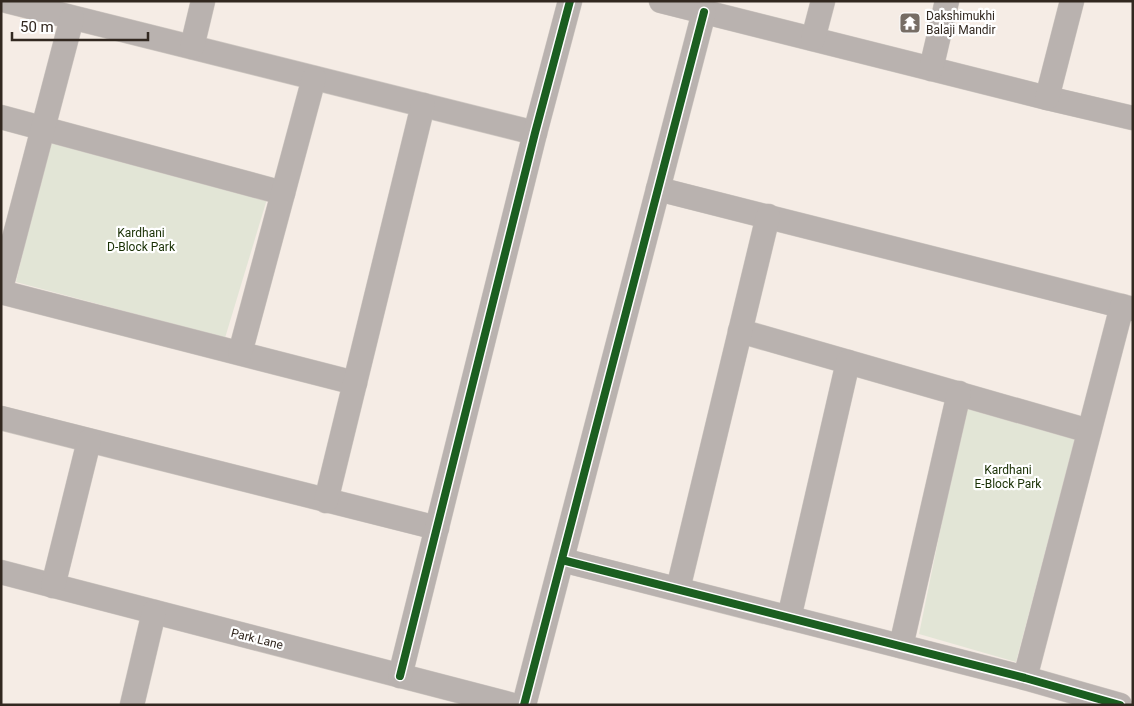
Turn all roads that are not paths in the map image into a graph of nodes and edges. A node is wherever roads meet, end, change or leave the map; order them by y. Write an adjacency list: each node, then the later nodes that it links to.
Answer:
1 (6, 1): 9 (street)
2 (203, 1): 11 (street)
3 (570, 1): 19 (street)
4 (662, 1): 8 (street)
5 (822, 1): 10 (street)
6 (947, 1): 12 (street)
7 (1072, 1): 14 (street)
8 (712, 9): 10 (street); 20 (street)
9 (72, 18): 11 (street); 18 (street)
10 (813, 39): 12 (street)
11 (192, 48): 13 (street)
12 (932, 69): 14 (street)
13 (314, 78): 15 (street); 21 (street)
14 (1047, 98): 17 (street)
15 (423, 105): 19 (street); 29 (street)
16 (1, 117): 18 (street)
17 (1133, 118)
18 (42, 128): 21 (street); 23 (street)
19 (535, 133): 35 (street)
20 (658, 188): 22 (street); 36 (street)
21 (283, 193): 27 (street)
22 (768, 216): 25 (street); 26 (street)
23 (1, 288)
24 (1, 292): 27 (street)
25 (1127, 307): 32 (street)
26 (740, 331): 28 (street); 39 (street)
27 (240, 354): 29 (street)
28 (848, 362): 30 (street); 41 (street)
29 (356, 383): 34 (street)
30 (959, 393): 32 (street); 42 (street)
31 (1, 418): 33 (street)
32 (1089, 431): 44 (street)
33 (89, 441): 34 (street); 38 (street)
34 (326, 501): 35 (street)
35 (437, 528): 43 (street)
36 (562, 560): 39 (street); 47 (street)
37 (1, 572): 38 (street, Park Lane)
38 (53, 586): 40 (street, Park Lane)
39 (678, 589): 41 (street)
40 (154, 612): 43 (street, Park Lane); 45 (street)
41 (789, 618): 42 (street)
42 (901, 646): 44 (street)
43 (400, 676): 46 (street, Park Lane)
44 (1025, 678): 48 (street)
45 (132, 705)
46 (513, 705)
47 (524, 705)
48 (1120, 705)

